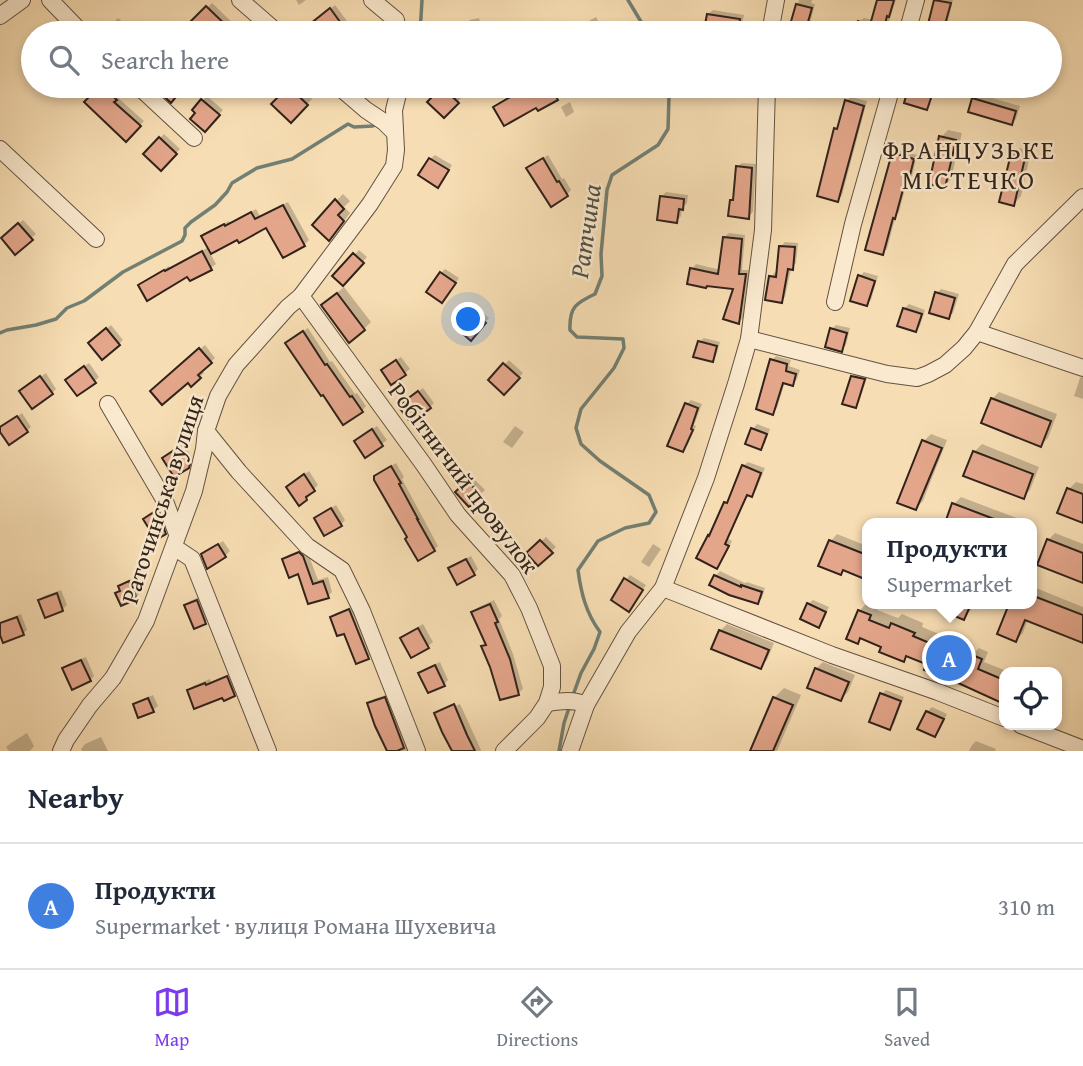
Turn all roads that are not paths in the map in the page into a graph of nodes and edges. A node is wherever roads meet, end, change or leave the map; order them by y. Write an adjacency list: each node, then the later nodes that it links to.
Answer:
1 (22, 0): 7 (street)
2 (50, 0): 8 (street)
3 (240, 0): 9 (street)
4 (372, 0): 10 (street)
5 (776, 0): 11 (street)
6 (916, 0): 12 (street)
7 (0, 16)
8 (70, 21)
9 (264, 21)
10 (396, 21)
11 (772, 21)
12 (910, 21)
13 (151, 98): 19 (street)
14 (352, 98): 18 (street)
15 (397, 98): 18 (street, Раточинська вулиця)
16 (768, 98): 26 (street)
17 (889, 98): 24 (street)
18 (389, 127): 23 (street, Раточинська вулиця)
19 (194, 138)
20 (0, 149): 22 (street)
21 (1083, 197): 25 (street)
22 (96, 239)
23 (301, 296): 29 (street, Раточинська вулиця); 32 (street, Робітничий провулок)
24 (835, 302)
25 (977, 332): 26 (street); 27 (street)
26 (749, 339): 31 (street)
27 (1083, 368)
28 (108, 404): 30 (street)
29 (206, 431): 30 (street, Раточинська вулиця); 38 (street)
30 (176, 540): 36 (street, Раточинська вулиця); 37 (street)
31 (663, 589): 32 (street); 33 (street)
32 (568, 702): 39 (street); 40 (street)
33 (999, 716)
34 (1033, 730): 35 (street)
35 (1083, 749)
36 (61, 751)
37 (268, 751)
38 (417, 751)
39 (504, 751)
40 (570, 751)

